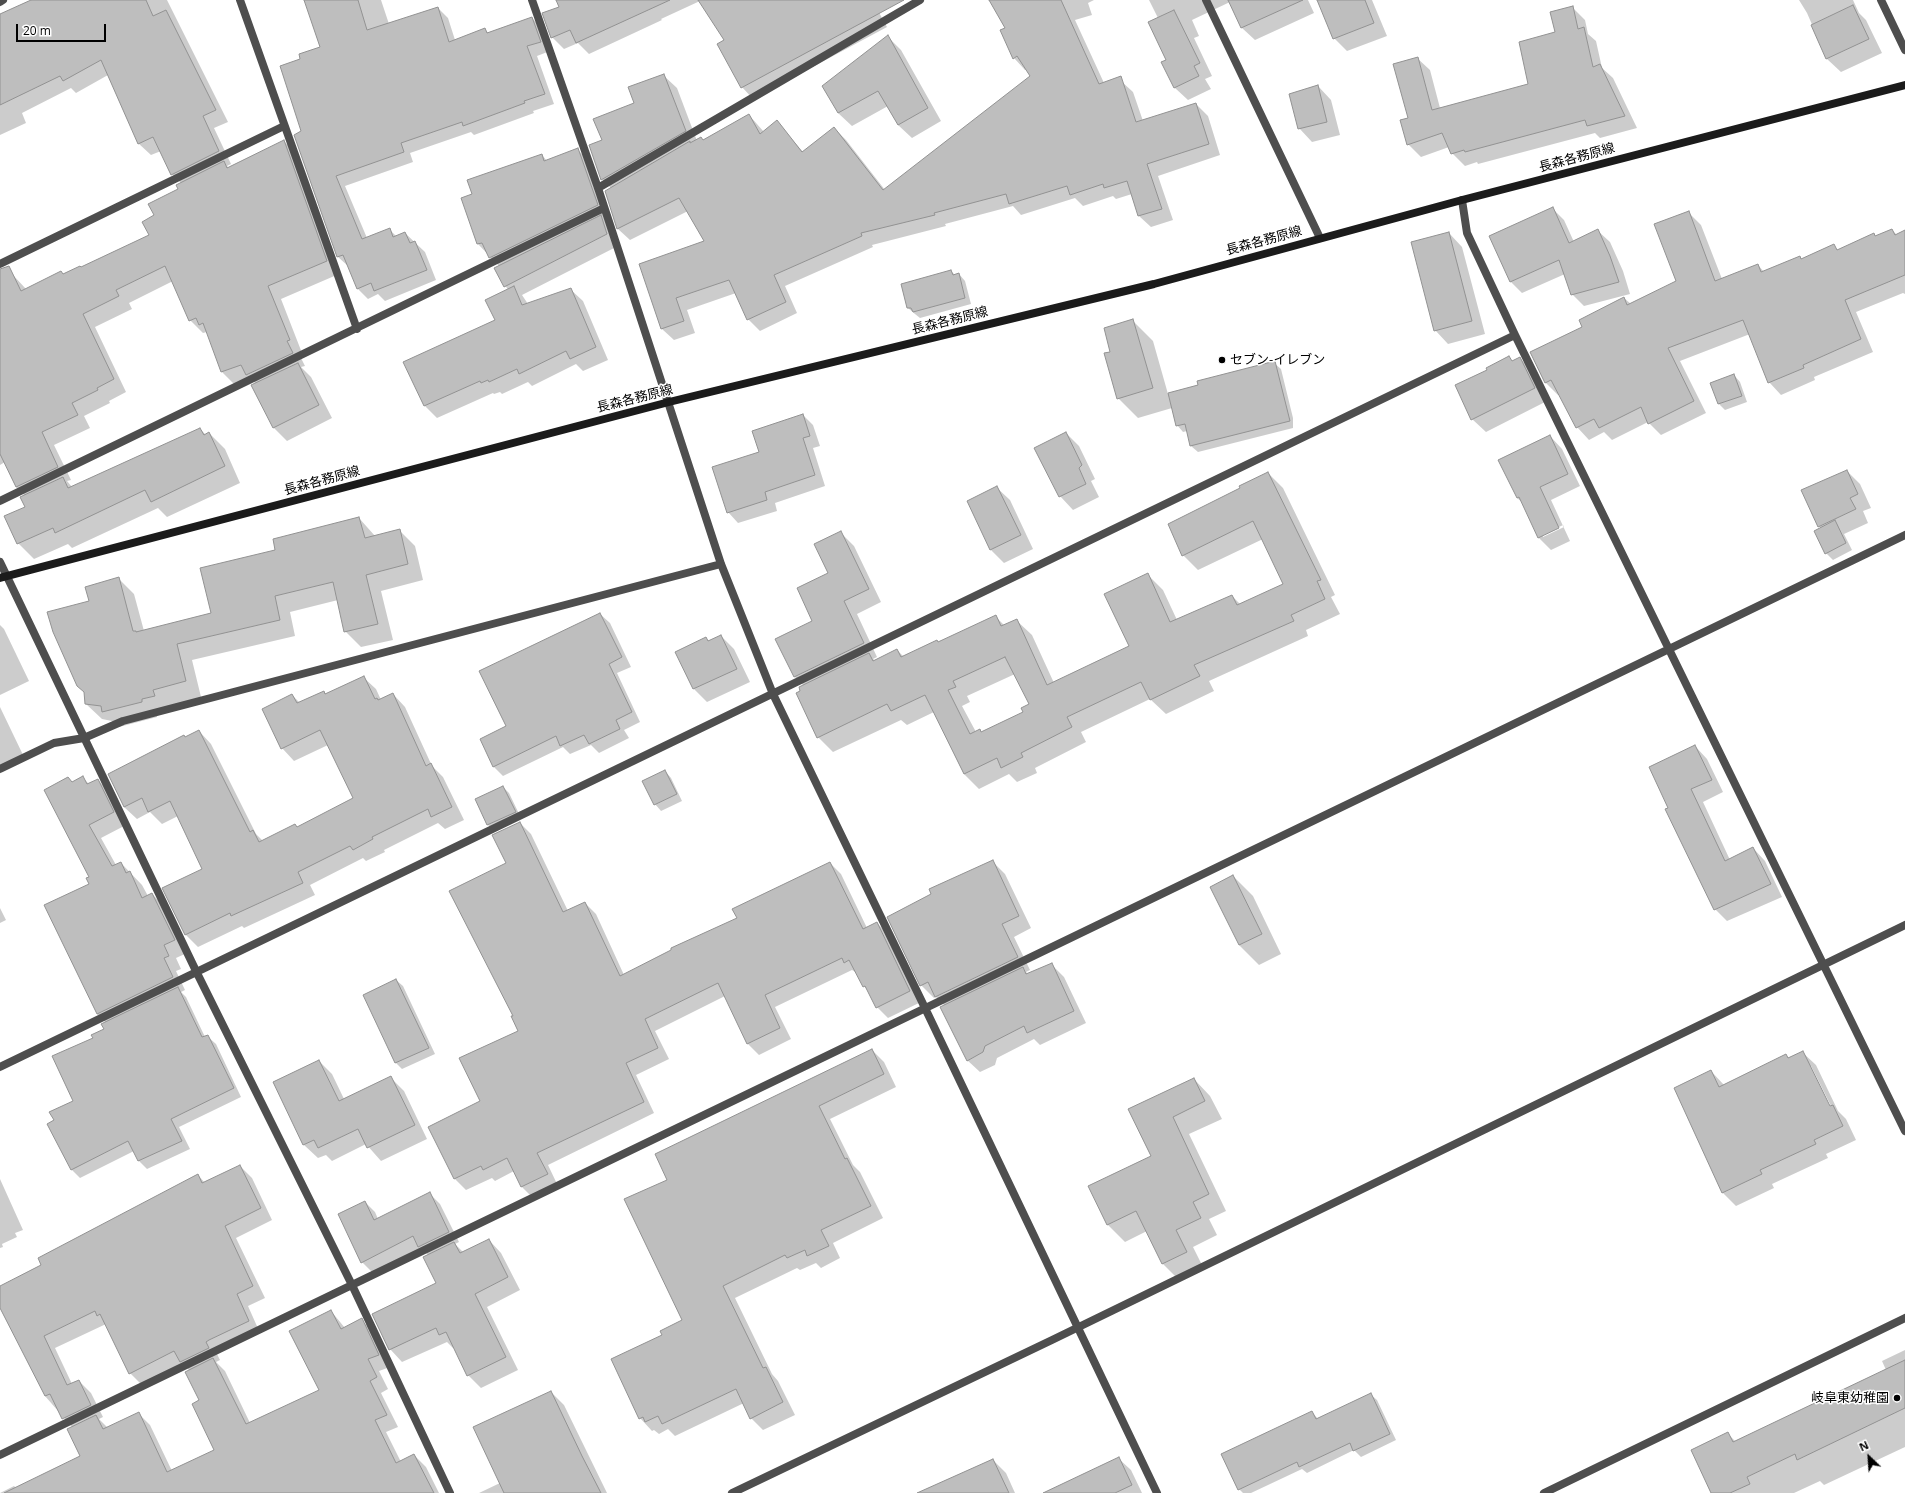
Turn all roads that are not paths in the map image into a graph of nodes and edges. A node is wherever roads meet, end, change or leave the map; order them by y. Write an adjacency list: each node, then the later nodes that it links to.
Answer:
1 (3, 0): 7 (street)
2 (240, 0): 10 (street)
3 (532, 0): 11 (street)
4 (920, 0): 11 (street)
5 (1206, 0): 14 (street)
6 (1881, 0): 8 (street)
7 (0, 2)
8 (1905, 50)
9 (1905, 85): 12 (main road, 長森各務原線)
10 (284, 126): 15 (street); 16 (street)
11 (598, 188): 13 (street)
12 (1462, 200): 14 (main road, 長森各務原線); 17 (street)
13 (604, 208): 16 (street); 18 (street)
14 (1320, 238): 18 (main road, 長森各務原線)
15 (0, 264)
16 (357, 329): 19 (street)
17 (1515, 335): 24 (street); 25 (street)
18 (669, 402): 22 (street); 23 (main road, 長森各務原線)
19 (0, 501)
20 (1905, 535): 24 (street)
21 (0, 562): 23 (street)
22 (721, 564): 25 (street); 26 (street)
23 (3, 577): 26 (street)
24 (1670, 649): 29 (street); 31 (street)
25 (773, 694): 30 (street); 31 (street)
26 (84, 738): 27 (street); 30 (street)
27 (0, 769)
28 (1905, 925): 29 (street)
29 (1824, 964): 33 (street); 36 (street)
30 (196, 971): 32 (street); 34 (street)
31 (926, 1008): 34 (street); 36 (street)
32 (0, 1067)
33 (1905, 1131)
34 (352, 1285): 37 (street); 38 (street)
35 (1905, 1318): 41 (street)
36 (1077, 1328): 39 (street); 40 (street)
37 (0, 1455)
38 (450, 1493)
39 (732, 1493)
40 (1157, 1493)
41 (1544, 1493)

